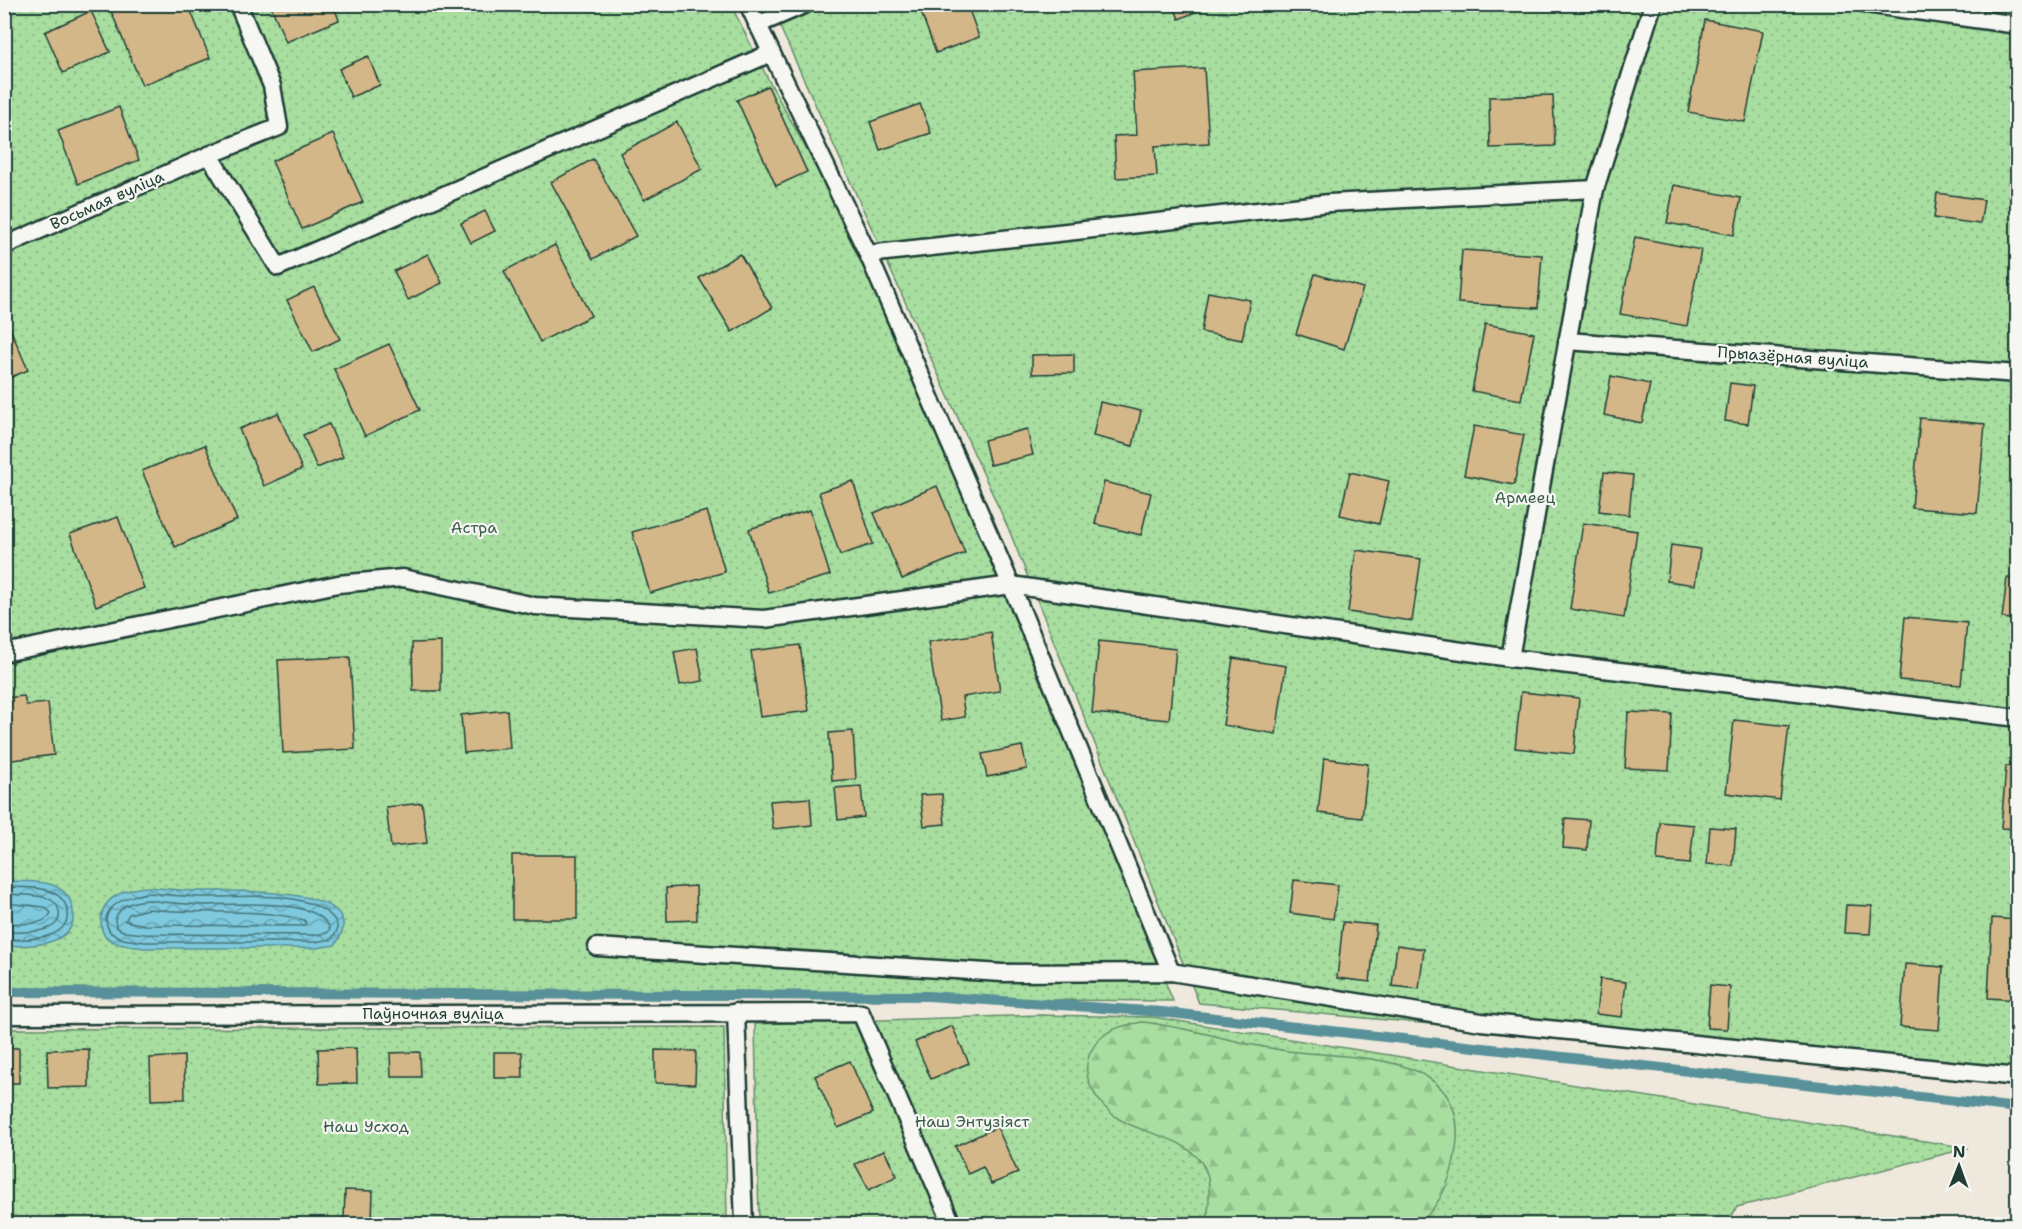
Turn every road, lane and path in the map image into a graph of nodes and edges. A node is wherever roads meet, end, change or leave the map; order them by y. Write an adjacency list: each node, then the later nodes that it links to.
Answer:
1 (238, 4): 9 (lane, Восьмая вуліца)
2 (748, 4): 6 (lane)
3 (806, 4): 6 (lane)
4 (1653, 4): 10 (lane)
5 (1866, 4): 7 (lane)
6 (757, 25): 8 (lane)
7 (2018, 25)
8 (771, 53): 9 (lane); 12 (lane)
9 (209, 155): 11 (lane, Восьмая вуліца)
10 (1595, 189): 12 (lane); 13 (lane)
11 (4, 246)
12 (868, 254): 15 (lane)
13 (1568, 341): 14 (lane, Прыазёрная вуліца); 17 (lane)
14 (2018, 374)
15 (1011, 585): 16 (lane); 17 (lane); 20 (lane)
16 (4, 653)
17 (1510, 658): 18 (lane)
18 (2018, 718)
19 (597, 947): 20 (lane)
20 (1171, 972): 23 (lane)
21 (736, 1012): 22 (lane, Паўночная вуліца); 24 (lane); 25 (lane, Паўночная вуліца)
22 (4, 1015)
23 (2018, 1077)
24 (744, 1224)
25 (952, 1224)

